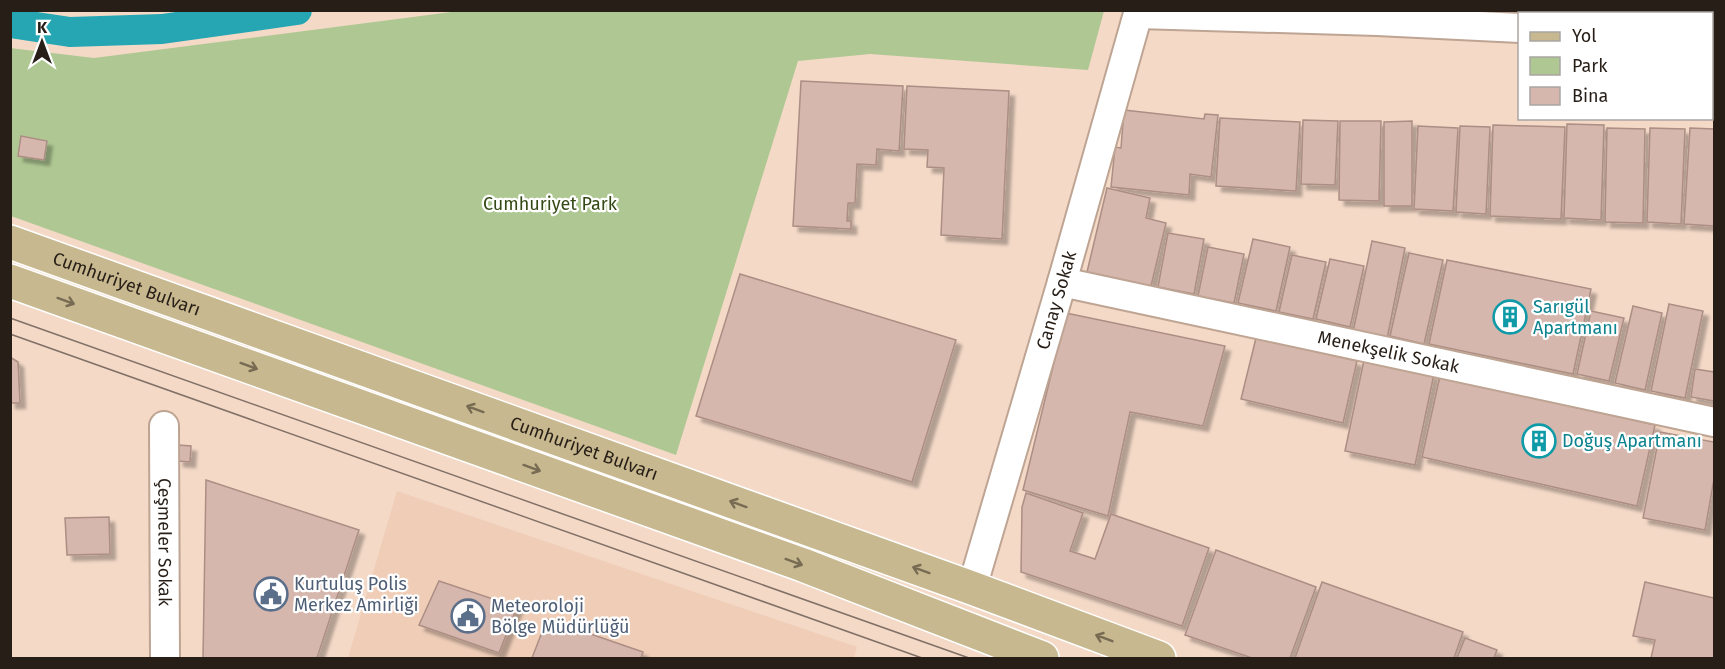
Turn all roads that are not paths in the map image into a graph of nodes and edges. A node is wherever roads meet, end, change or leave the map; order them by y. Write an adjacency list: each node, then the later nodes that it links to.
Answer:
1 (1138, 12): 2 (street); 5 (street, Canay Sokak)
2 (1518, 28)
3 (10, 242): 8 (main road, Cumhuriyet Bulvarı, one-way to 3)
4 (10, 281): 10 (main road, Cumhuriyet Bulvarı, one-way to 10)
5 (1062, 282): 6 (street, Menekşelik Sokak); 8 (street, Canay Sokak)
6 (1714, 422)
7 (164, 426): 9 (street, Çeşmeler Sokak)
8 (972, 588): 10 (main road); 11 (main road, Cumhuriyet Bulvarı, one-way to 8)
9 (165, 658)
10 (1036, 658)
11 (1159, 658)

